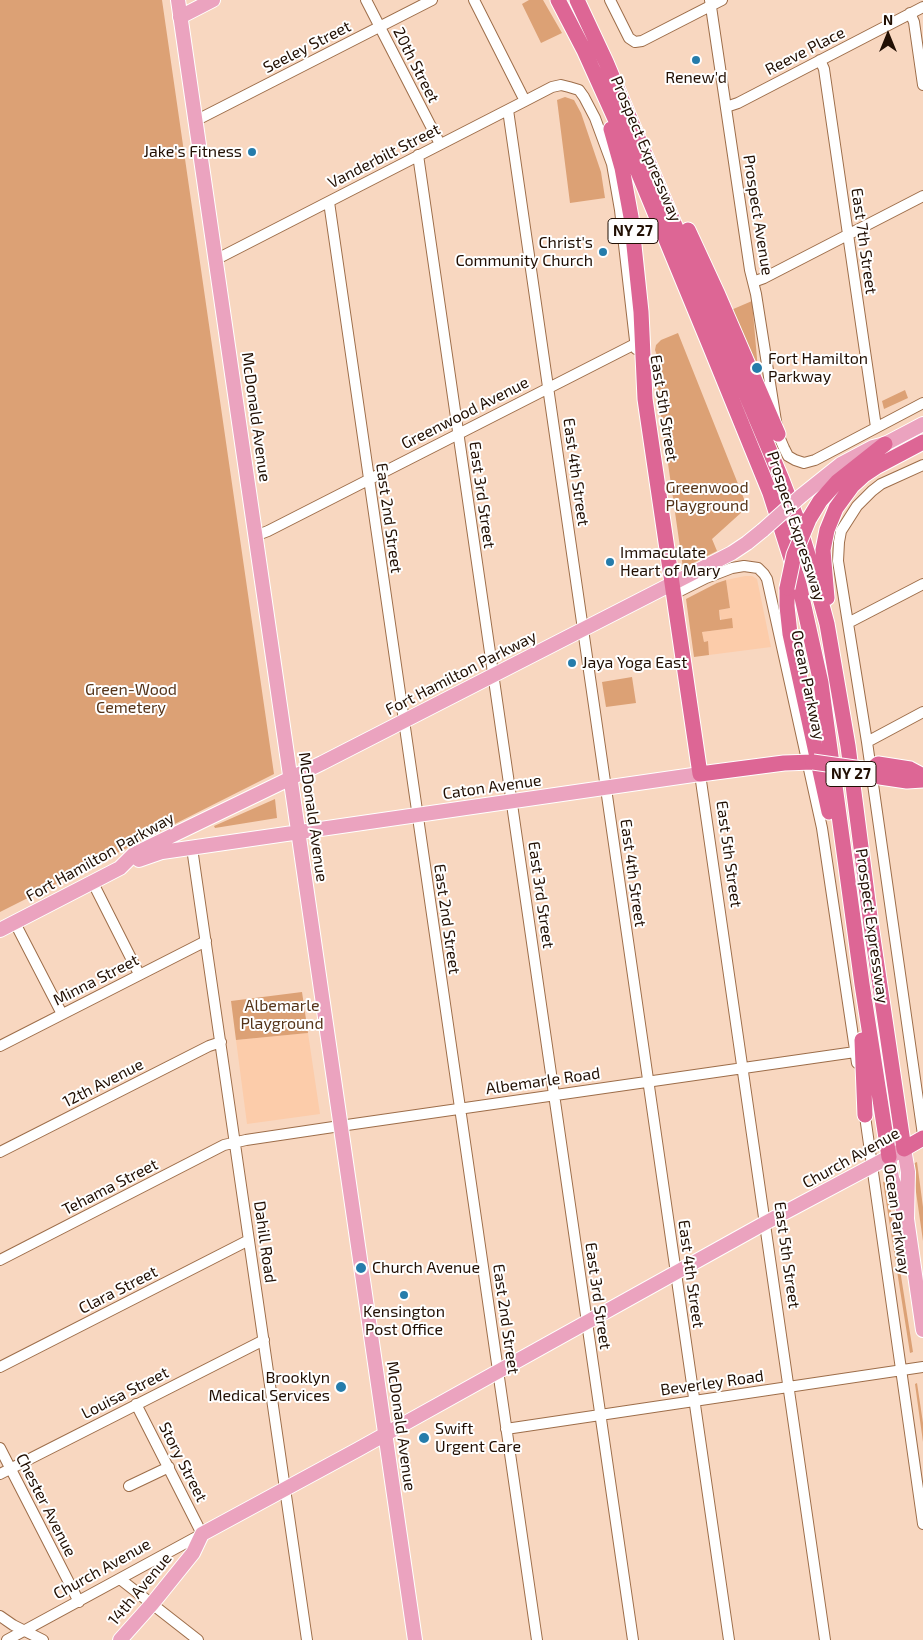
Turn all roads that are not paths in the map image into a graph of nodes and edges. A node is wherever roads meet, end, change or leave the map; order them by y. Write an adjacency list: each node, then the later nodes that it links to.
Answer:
1 (178, 0): 13 (main road, McDonald Avenue)
2 (213, 0): 13 (main road)
3 (366, 0): 14 (street, 20th Street)
4 (432, 0): 14 (street, Seeley Street)
5 (474, 0): 19 (street)
6 (558, 0): 16 (highway, Prospect Expressway / NY 27)
7 (577, 0): 25 (highway, Prospect Expressway / NY 27)
8 (610, 0): 10 (street)
9 (722, 0): 10 (street)
10 (711, 3): 20 (street, Prospect Avenue)
11 (923, 7): 12 (street, Reeve Place)
12 (910, 14): 15 (street, Reeve Place); 17 (street)
13 (180, 17): 22 (main road, McDonald Avenue)
14 (380, 27): 22 (street, Seeley Street); 23 (street, 20th Street)
15 (820, 60): 20 (street, Reeve Place); 28 (street, East 7th Street)
16 (592, 68): 33 (highway, NY 27); 63 (highway, Prospect Expressway)
17 (923, 86)
18 (569, 87): 19 (street, Vanderbilt Street); 31 (street, East 5th Street)
19 (525, 101): 21 (street, Vanderbilt Street)
20 (726, 107): 30 (street, Prospect Avenue)
21 (508, 110): 23 (street, Vanderbilt Street); 32 (street, East 4th Street)
22 (195, 121): 29 (main road, McDonald Avenue)
23 (440, 144): 24 (street, Vanderbilt Street)
24 (418, 155): 27 (street, Vanderbilt Street); 37 (street, East 3rd Street)
25 (654, 174): 38 (highway); 47 (highway, Prospect Expressway / NY 27)
26 (923, 196): 28 (street)
27 (328, 202): 29 (street, Vanderbilt Street); 42 (street, East 2nd Street)
28 (848, 234): 30 (street); 36 (street, East 7th Street)
29 (215, 260): 43 (main road, McDonald Avenue)
30 (753, 282): 38 (street, Prospect Avenue)
31 (635, 344): 32 (street, Greenwood Avenue); 33 (street, East 5th Street)
32 (548, 388): 37 (street, Greenwood Avenue); 48 (street, East 4th Street)
33 (645, 399): 45 (highway, East 5th Street / NY 27)
34 (923, 403): 36 (street)
35 (923, 424): 40 (main road, Fort Hamilton Parkway)
36 (876, 427): 38 (street)
37 (458, 434): 42 (street, Greenwood Avenue); 49 (street, East 3rd Street)
38 (778, 434)
39 (923, 442): 47 (highway)
40 (885, 444): 45 (main road, Fort Hamilton Parkway, bridge); 63 (highway, bridge)
41 (923, 465): 46 (street)
42 (369, 479): 43 (street, Greenwood Avenue); 51 (street, East 2nd Street)
43 (255, 536): 57 (main road, McDonald Avenue)
44 (923, 584): 46 (street)
45 (674, 588): 48 (main road, Fort Hamilton Parkway); 53 (street, Ocean Parkway); 55 (highway, East 5th Street / NY 27)
46 (848, 623): 52 (street)
47 (827, 624): 83 (highway, Prospect Expressway / NY 27)
48 (583, 629): 49 (main road, Fort Hamilton Parkway); 58 (street, East 4th Street)
49 (494, 676): 51 (main road, Fort Hamilton Parkway); 59 (street, East 3rd Street)
50 (923, 712): 52 (street)
51 (404, 722): 57 (main road, Fort Hamilton Parkway); 60 (street, East 2nd Street)
52 (867, 742): 54 (street)
53 (810, 762): 54 (highway, Caton Avenue / NY 27, bridge); 55 (highway, Caton Avenue / NY 27); 74 (street, Ocean Parkway)
54 (866, 770): 56 (highway, Caton Avenue / NY 27); 81 (street)
55 (700, 774): 58 (main road, Caton Avenue); 75 (street, East 5th Street)
56 (923, 778)
57 (290, 779): 61 (main road, McDonald Avenue); 64 (main road, Fort Hamilton Parkway)
58 (606, 788): 59 (main road, Caton Avenue); 76 (street, East 4th Street)
59 (512, 802): 60 (main road, Caton Avenue); 77 (street, East 3rd Street)
60 (417, 816): 61 (main road, Caton Avenue); 78 (street, East 2nd Street)
61 (298, 833): 62 (main road, Caton Avenue); 80 (main road, McDonald Avenue)
62 (192, 848): 64 (main road, Caton Avenue); 68 (street, Dahill Road)
63 (846, 866): 70 (highway, Prospect Expressway)
64 (120, 868): 65 (main road, Fort Hamilton Parkway)
65 (93, 883): 66 (main road, Fort Hamilton Parkway); 69 (street)
66 (15, 922): 67 (main road, Fort Hamilton Parkway); 71 (street)
67 (0, 930)
68 (206, 941): 69 (street, Minna Street); 72 (street, Dahill Road)
69 (139, 974): 71 (street, Minna Street)
70 (862, 984): 79 (highway); 85 (highway, Prospect Expressway)
71 (62, 1014): 73 (street, Minna Street)
72 (221, 1042): 82 (street, Dahill Road); 84 (street, 12th Avenue)
73 (0, 1046)
74 (855, 1052): 75 (street, Albemarle Road); 79 (street, Ocean Parkway)
75 (743, 1068): 76 (street, Albemarle Road); 88 (street, East 5th Street)
76 (648, 1081): 77 (street, Albemarle Road); 91 (street, East 4th Street)
77 (554, 1095): 78 (street, Albemarle Road); 92 (street, East 3rd Street)
78 (460, 1108): 80 (street, Albemarle Road); 98 (street, East 2nd Street)
79 (865, 1116): 86 (street, Ocean Parkway)
80 (340, 1126): 82 (street, Albemarle Road); 104 (main road, McDonald Avenue)
81 (923, 1136): 83 (highway, Church Avenue)
82 (235, 1143): 89 (street, Dahill Road); 90 (street, Tehama Street)
83 (904, 1149): 85 (main road, Church Avenue); 87 (main road, Ocean Parkway)
84 (0, 1152)
85 (889, 1157): 86 (main road, Church Avenue); 87 (main road, Ocean Parkway)
86 (872, 1167): 88 (main road, Church Avenue); 97 (street, Ocean Parkway)
87 (907, 1219): 93 (main road, Ocean Parkway)
88 (765, 1223): 91 (main road, Church Avenue); 99 (street, East 5th Street)
89 (249, 1240): 94 (street, Dahill Road); 95 (street, Clara Street)
90 (0, 1260)
91 (676, 1274): 92 (main road, Church Avenue); 100 (street, East 4th Street)
92 (587, 1322): 98 (main road, Church Avenue); 102 (street, East 3rd Street)
93 (923, 1330)
94 (264, 1340): 101 (street, Louisa Street); 110 (street, Dahill Road)
95 (0, 1367)
96 (923, 1367): 97 (street, Beverley Road)
97 (900, 1370): 99 (street, Beverley Road); 111 (street, Ocean Parkway)
98 (498, 1372): 103 (street, East 2nd Street); 104 (main road, Church Avenue)
99 (789, 1387): 100 (street, Beverley Road); 127 (street, East 5th Street)
100 (694, 1401): 102 (street, Beverley Road); 126 (street, East 4th Street)
101 (136, 1404): 106 (street, Story Street); 107 (street, Louisa Street)
102 (600, 1415): 103 (street, Beverley Road); 125 (street, East 3rd Street)
103 (506, 1429): 124 (street, East 2nd Street)
104 (385, 1435): 110 (main road, Church Avenue); 123 (main road, McDonald Avenue)
105 (0, 1448): 107 (street, Chester Avenue)
106 (169, 1467): 109 (street); 112 (street, Story Street)
107 (11, 1469): 108 (street, Louisa Street); 114 (street, Chester Avenue)
108 (0, 1474)
109 (128, 1486)
110 (285, 1490): 112 (main road, Church Avenue); 122 (street, Dahill Road)
111 (923, 1524)
112 (202, 1534): 113 (street, Church Avenue); 115 (main road, 14th Avenue)
113 (120, 1579): 114 (street, Church Avenue); 115 (street)
114 (79, 1602): 117 (street, Church Avenue)
115 (152, 1604): 120 (main road, 14th Avenue); 121 (street)
116 (0, 1616): 117 (street)
117 (25, 1630): 118 (street, Church Avenue); 119 (street)
118 (7, 1640)
119 (44, 1640)
120 (120, 1640)
121 (198, 1640)
122 (307, 1640)
123 (415, 1640)
124 (537, 1640)
125 (633, 1640)
126 (729, 1640)
127 (825, 1640)

